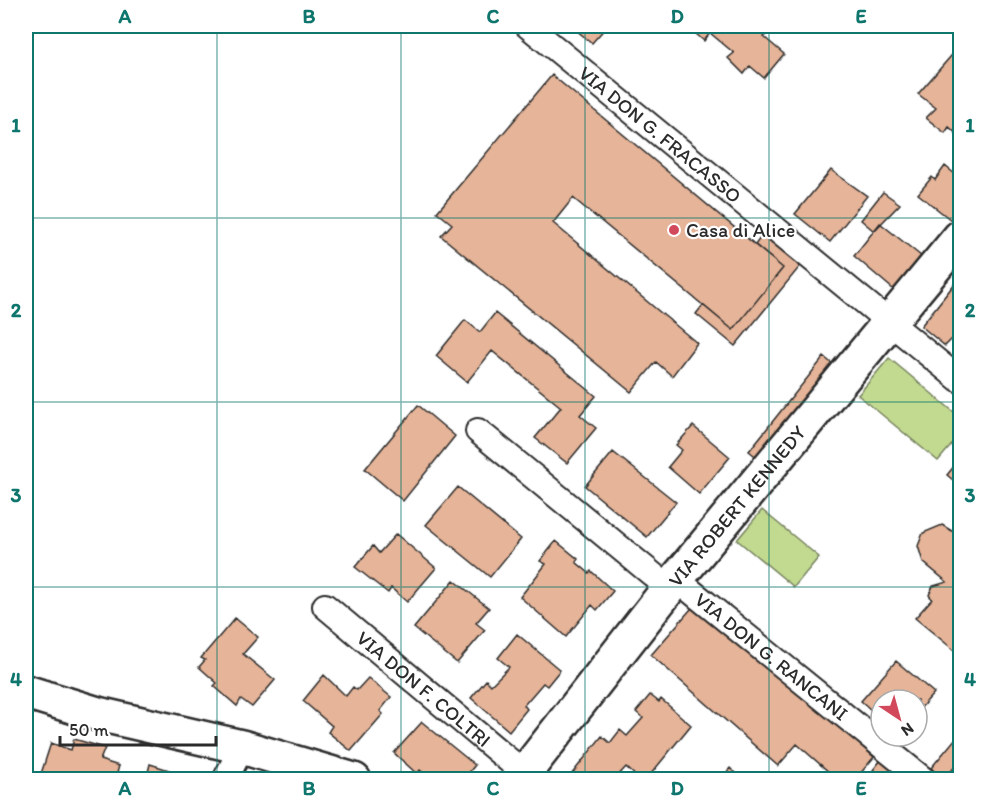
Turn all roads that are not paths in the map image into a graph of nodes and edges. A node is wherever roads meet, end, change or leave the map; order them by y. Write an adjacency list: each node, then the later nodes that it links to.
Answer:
1 (528, 26): 3 (street, VIA DON G. FRACASSO)
2 (960, 237): 3 (main road, VIA ROBERT KENNEDY)
3 (889, 322): 4 (street, VIA DON G. FRACASSO); 6 (main road, VIA ROBERT KENNEDY)
4 (960, 380)
5 (478, 431): 6 (street, VIA DON G. RANCANI)
6 (673, 584): 10 (main road, VIA ROBERT KENNEDY); 13 (street, VIA DON G. RANCANI)
7 (325, 606): 10 (street, VIA DON F. COLTRI)
8 (33, 689): 9 (main road)
9 (242, 747): 11 (street); 12 (main road)
10 (521, 776)
11 (225, 780)
12 (354, 780)
13 (924, 780)

